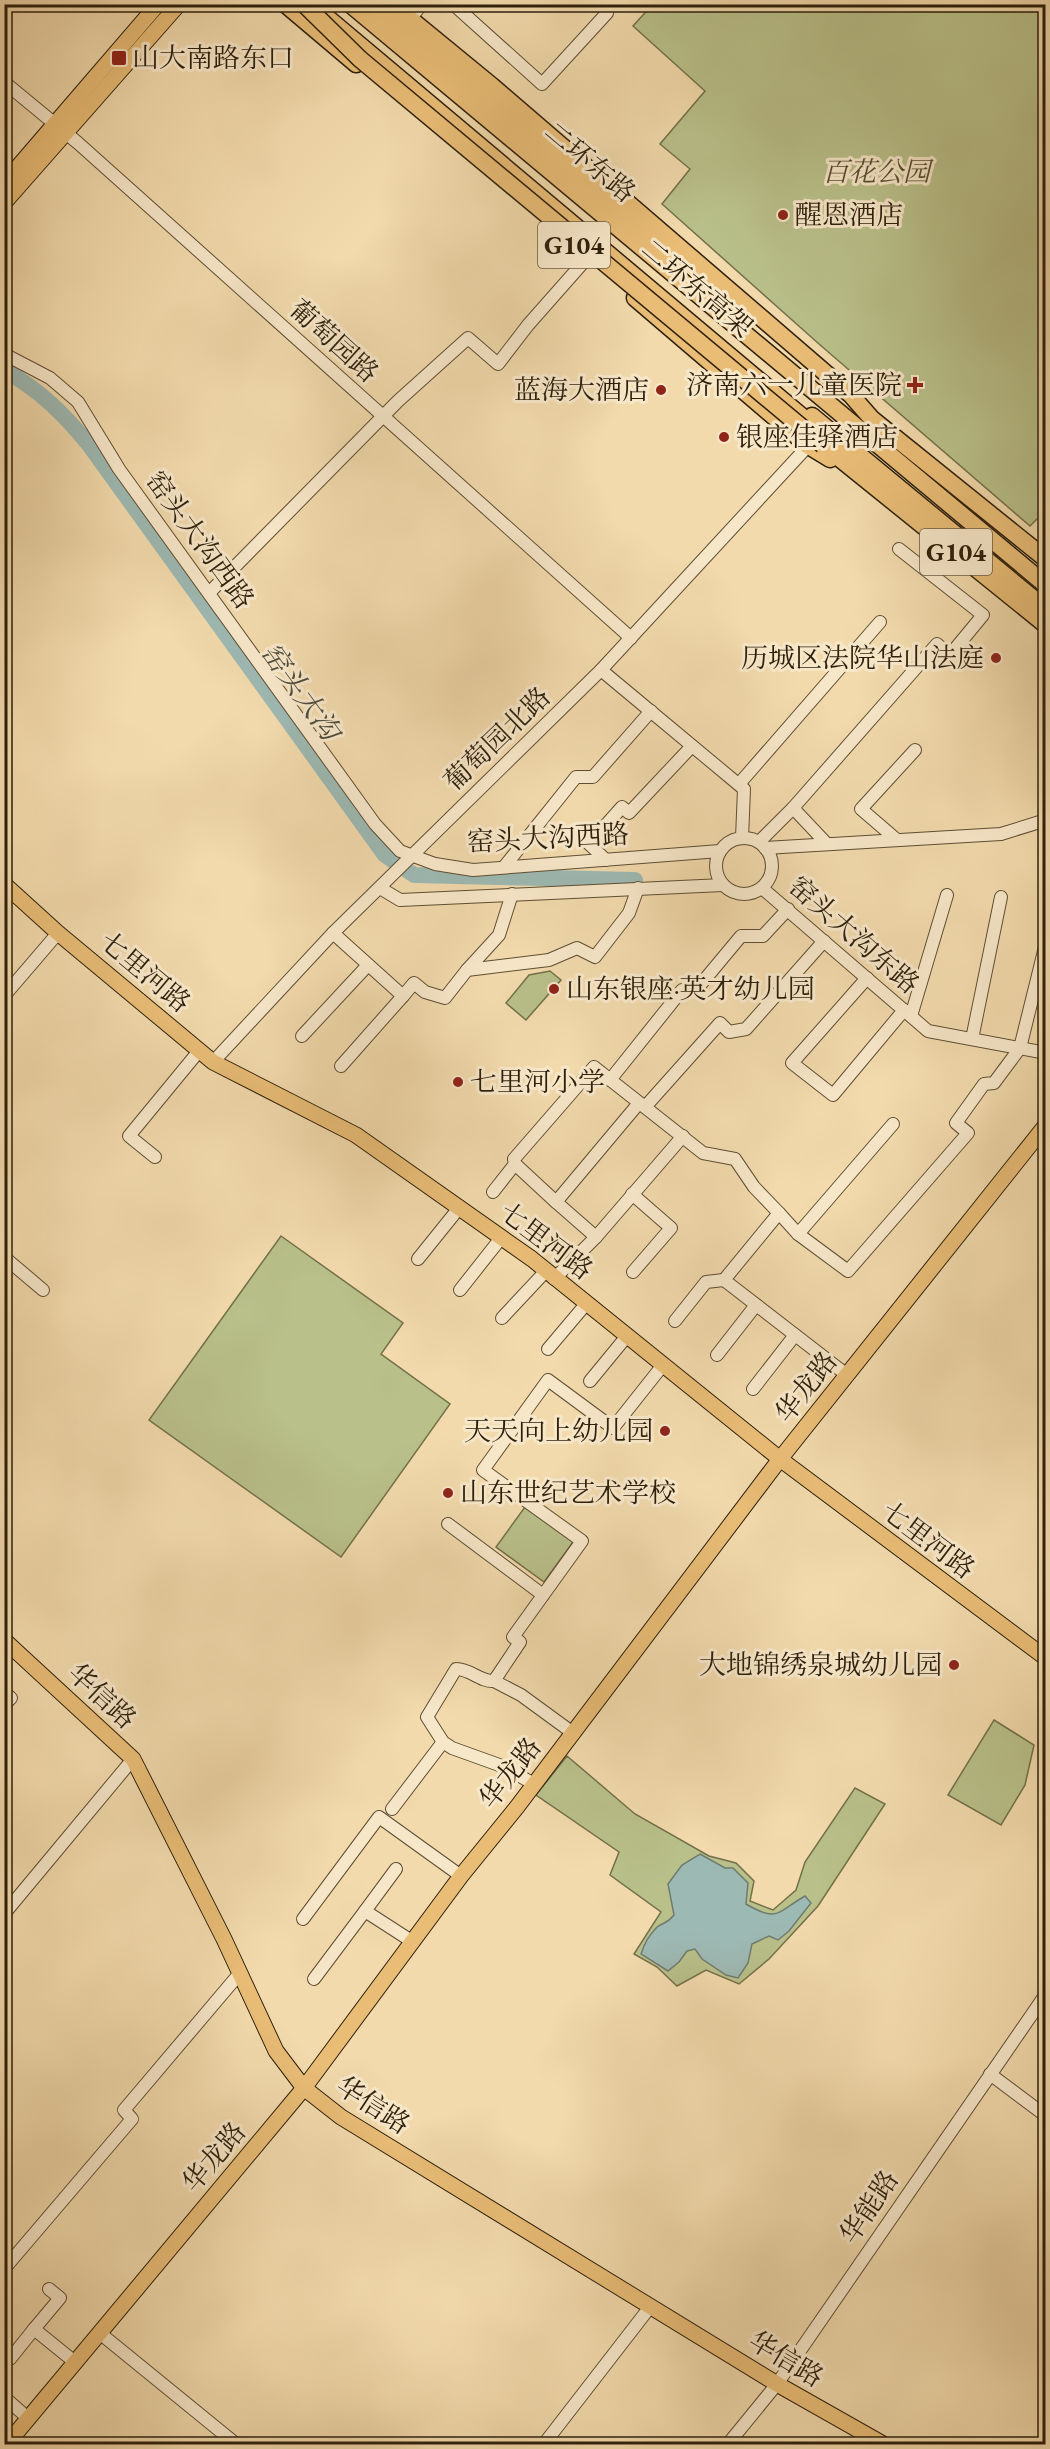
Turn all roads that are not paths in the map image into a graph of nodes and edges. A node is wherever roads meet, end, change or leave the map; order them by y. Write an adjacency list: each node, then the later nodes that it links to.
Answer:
1 (158, 4): 19 (main road)
2 (179, 4): 18 (main road)
3 (312, 4): 14 (highway, G104)
4 (318, 4): 30 (highway, 二环东高架)
5 (350, 4): 28 (highway, 二环东高架)
6 (361, 4): 24 (highway, 二环东路 / G104)
7 (372, 4): 24 (highway)
8 (392, 4): 13 (highway, 二环东路)
9 (422, 4): 13 (street)
10 (453, 4): 12 (street)
11 (293, 6): 14 (highway); 17 (highway, G104); 25 (highway, bridge)
12 (607, 13)
13 (410, 19): 24 (highway, 二环东路)
14 (331, 20): 15 (highway, G104)
15 (394, 73): 17 (highway); 25 (highway, G104)
16 (4, 82): 18 (street, 葡萄园路)
17 (408, 107): 21 (highway, G104)
18 (66, 133): 20 (main road); 23 (street, 葡萄园路)
19 (4, 183)
20 (4, 203)
21 (588, 257): 23 (street); 25 (highway, G104)
22 (4, 354): 29 (street, 窑头大沟西路)
23 (382, 417): 29 (street); 33 (street, 葡萄园路)
24 (872, 419): 27 (highway, 二环东路 / G104)
25 (816, 445): 32 (highway, G104); 33 (street, 葡萄园北路)
26 (899, 549): 39 (street)
27 (1046, 559)
28 (1046, 585)
29 (209, 593): 46 (street, 窑头大沟西路)
30 (1046, 609)
31 (880, 622): 38 (street)
32 (1046, 625)
33 (631, 638): 34 (street, 葡萄园北路)
34 (601, 670): 35 (street); 46 (street, 葡萄园北路)
35 (651, 711): 36 (street); 48 (street)
36 (692, 746): 38 (street); 47 (street)
37 (915, 750): 42 (street)
38 (739, 784): 41 (street)
39 (793, 808): 43 (street); 44 (street)
40 (1046, 820): 42 (street)
41 (742, 838): 44 (street); 45 (street, 窑头大沟西路)
42 (897, 840): 43 (street)
43 (827, 844): 44 (street)
44 (762, 845): 52 (street)
45 (720, 851): 47 (street, 窑头大沟西路); 49 (street)
46 (412, 856): 48 (street, 窑头大沟西路); 50 (street, 葡萄园北路)
47 (606, 860): 48 (street, 窑头大沟西路)
48 (504, 867)
49 (723, 885): 51 (street, 窑头大沟东路); 52 (street, 窑头大沟东路)
50 (380, 888): 54 (street, 窑头大沟东路); 59 (street, 葡萄园北路)
51 (638, 888): 54 (street, 窑头大沟东路); 63 (street)
52 (762, 888): 57 (street, 窑头大沟东路)
53 (6, 891): 58 (main road, 七里河路)
54 (512, 894): 63 (street)
55 (947, 895): 67 (street)
56 (1001, 897): 69 (street)
57 (788, 909): 60 (street, 窑头大沟东路); 75 (street)
58 (58, 933): 65 (street); 71 (main road, 七里河路)
59 (333, 933): 62 (street); 73 (street, 葡萄园北路)
60 (824, 941): 64 (street, 窑头大沟东路); 76 (street)
61 (1046, 943): 70 (street)
62 (368, 965): 66 (street); 68 (street)
63 (467, 970): 66 (street)
64 (867, 978): 67 (street, 窑头大沟东路); 67 (street)
65 (4, 996)
66 (403, 996): 74 (street)
67 (908, 1013): 69 (street, 窑头大沟东路)
68 (302, 1036)
69 (972, 1039): 70 (street, 窑头大沟东路)
70 (1020, 1048): 72 (street, 窑头大沟东路); 87 (street)
71 (199, 1051): 73 (main road, 七里河路); 80 (street)
72 (1046, 1053)
73 (213, 1062): 85 (main road, 七里河路)
74 (341, 1066)
75 (610, 1080): 76 (street); 81 (street)
76 (642, 1105): 79 (street); 84 (street)
77 (893, 1124): 87 (street)
78 (1046, 1125): 106 (main road, 华龙路)
79 (683, 1136): 83 (street); 86 (street)
80 (156, 1157)
81 (515, 1164): 82 (street); 84 (street)
82 (493, 1192)
83 (632, 1194): 88 (street); 92 (street)
84 (556, 1202): 88 (street)
85 (459, 1208): 89 (main road, 七里河路); 91 (street)
86 (779, 1213): 87 (street); 94 (street)
87 (798, 1234)
88 (596, 1237): 93 (street)
89 (501, 1238): 93 (main road, 七里河路); 96 (street)
90 (4, 1257): 95 (street)
91 (418, 1259)
92 (633, 1272)
93 (550, 1275): 97 (main road, 七里河路); 99 (street)
94 (724, 1280): 98 (street); 100 (street)
95 (43, 1290)
96 (460, 1290)
97 (586, 1304): 102 (main road, 七里河路); 103 (street)
98 (756, 1305): 101 (street); 104 (street)
99 (502, 1318)
100 (675, 1321)
101 (795, 1335): 106 (street); 108 (street)
102 (627, 1336): 105 (main road, 七里河路); 107 (street)
103 (548, 1349)
104 (717, 1355)
105 (663, 1365): 109 (main road, 七里河路); 111 (street)
106 (847, 1375): 109 (main road, 华龙路)
107 (590, 1381)
108 (753, 1389)
109 (780, 1459): 113 (main road, 七里河路); 117 (main road, 华龙路)
110 (448, 1524): 111 (street)
111 (543, 1595): 114 (street)
112 (4, 1640): 119 (main road, 华信路)
113 (1046, 1658)
114 (494, 1681): 117 (street); 118 (street)
115 (4, 1692): 116 (street)
116 (4, 1705)
117 (573, 1733): 120 (main road, 华龙路)
118 (443, 1742): 120 (street); 121 (street)
119 (133, 1759): 125 (street); 128 (main road, 华信路)
120 (534, 1784): 123 (main road, 华龙路)
121 (392, 1809)
122 (396, 1869): 124 (street)
123 (461, 1876): 126 (street); 127 (main road, 华龙路)
124 (365, 1911): 127 (street); 129 (street)
125 (4, 1914)
126 (303, 1919)
127 (413, 1942): 132 (main road, 华龙路)
128 (240, 1973): 132 (main road, 华信路); 134 (street)
129 (314, 1979)
130 (1046, 1994): 131 (street, 华能路)
131 (990, 2074): 133 (street); 141 (street, 华能路)
132 (304, 2088): 136 (main road, 华信路); 138 (main road, 华龙路)
133 (1046, 2116)
134 (4, 2269)
135 (49, 2289): 137 (street)
136 (651, 2307): 141 (main road, 华信路); 146 (street)
137 (34, 2329): 139 (street); 140 (street)
138 (101, 2334): 140 (main road, 华龙路); 145 (street)
139 (10, 2359)
140 (76, 2363): 143 (main road, 华龙路)
141 (777, 2384): 147 (street, 华能路); 148 (main road, 华信路)
142 (4, 2397): 143 (street)
143 (29, 2419): 144 (main road, 华龙路)
144 (7, 2445)
145 (236, 2445)
146 (544, 2445)
147 (728, 2445)
148 (883, 2445)

